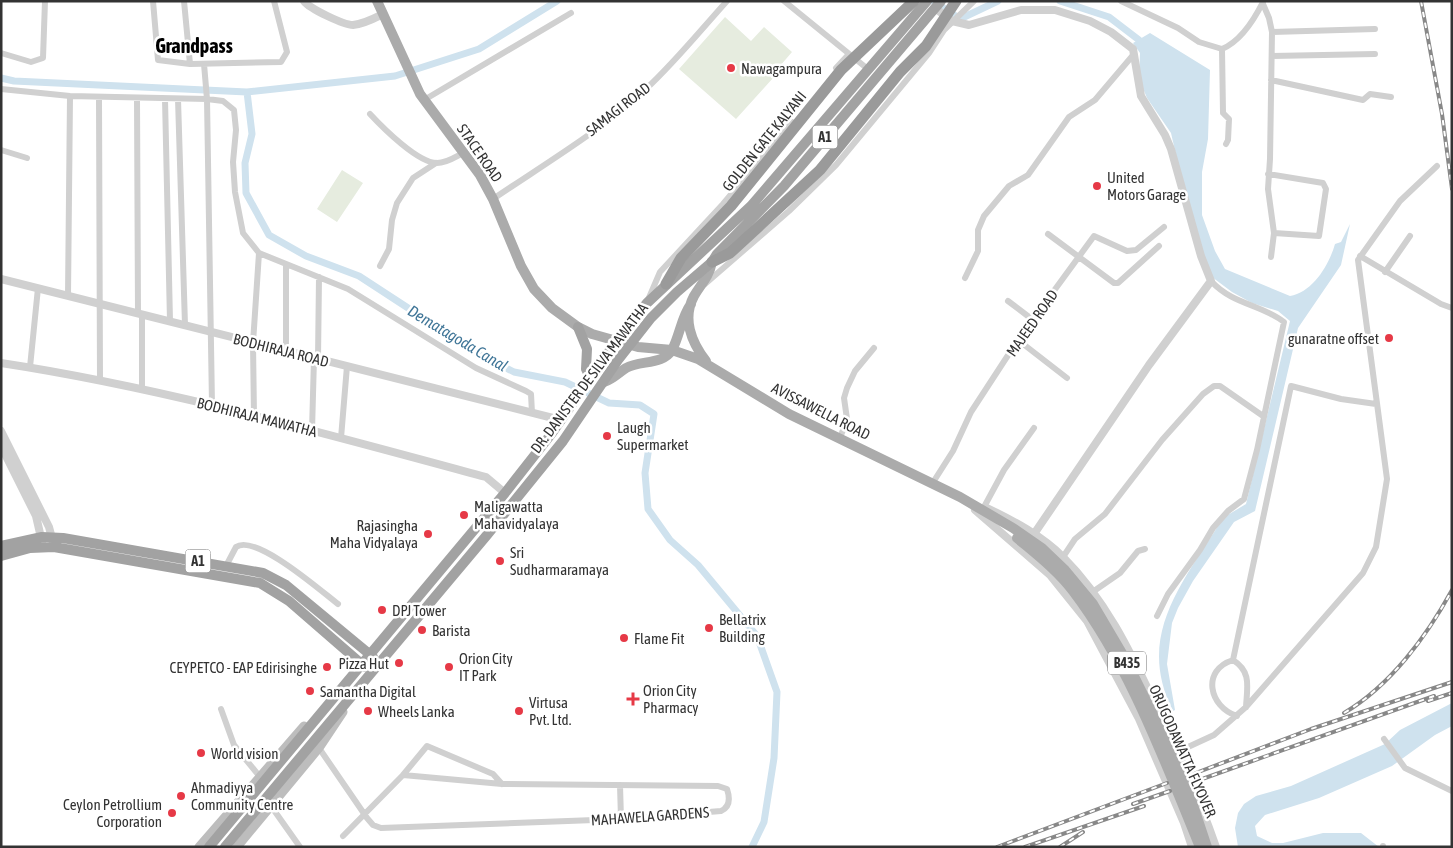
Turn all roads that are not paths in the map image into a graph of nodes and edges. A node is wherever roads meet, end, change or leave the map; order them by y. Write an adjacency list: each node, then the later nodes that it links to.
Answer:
1 (45, 1): 20 (street)
2 (153, 1): 25 (street)
3 (184, 1): 25 (street)
4 (274, 1): 26 (street)
5 (304, 1): 14 (street)
6 (378, 1): 14 (main road, STACE ROAD)
7 (727, 1): 46 (street, SAMAGI ROAD)
8 (784, 1): 21 (street)
9 (956, 1): 56 (highway)
10 (974, 1): 16 (street)
11 (1121, 1): 19 (street)
12 (1263, 2): 18 (street); 19 (street)
13 (927, 4): 16 (street); 27 (highway, DR. DANISTER DE SILVA MAWATHA / A1); 56 (highway, DR. DANISTER DE SILVA MAWATHA / A1); 64 (highway, GOLDEN GATE KALYANI)
14 (383, 14): 37 (main road, STACE ROAD)
15 (571, 14): 37 (street)
16 (953, 20): 22 (street); 66 (street)
17 (1375, 30): 18 (street)
18 (1272, 32): 24 (street)
19 (1222, 49): 39 (street)
20 (1, 53)
21 (849, 54): 27 (street); 69 (street)
22 (1134, 54): 61 (street); 63 (street)
23 (1375, 54): 24 (street)
24 (1272, 56): 28 (street)
25 (190, 64): 26 (street)
26 (204, 64): 36 (street)
27 (869, 70): 64 (highway, DR. DANISTER DE SILVA MAWATHA / A1)
28 (1271, 80): 31 (street); 45 (street)
29 (1, 89): 30 (street)
30 (70, 96): 32 (street); 67 (street)
31 (1391, 97)
32 (99, 98): 33 (street); 70 (street)
33 (137, 98): 34 (street); 73 (street)
34 (165, 99): 35 (street); 75 (street)
35 (178, 99): 36 (street); 76 (street)
36 (207, 99): 52 (street); 78 (street)
37 (424, 100): 41 (main road, STACE ROAD)
38 (370, 114): 43 (street)
39 (1226, 144)
40 (1, 150): 42 (street)
41 (463, 153): 43 (street); 46 (main road, STACE ROAD)
42 (28, 158)
43 (436, 163): 58 (street)
44 (1437, 166): 53 (street)
45 (1268, 174): 48 (street); 48 (street)
46 (493, 199): 77 (main road, STACE ROAD)
47 (1164, 227): 54 (street, MAJEED ROAD)
48 (1274, 233): 55 (street)
49 (1048, 234): 54 (street)
50 (1410, 236): 59 (street)
51 (1159, 246): 54 (street)
52 (259, 253): 57 (street); 81 (street)
53 (1360, 256): 59 (street); 96 (street)
54 (1080, 257): 74 (street, MAJEED ROAD)
55 (1271, 257)
56 (712, 262): 66 (main road); 82 (highway, DR. DANISTER DE SILVA MAWATHA / A1)
57 (286, 265): 60 (street); 85 (street)
58 (380, 266)
59 (1385, 272): 72 (street)
60 (319, 277): 86 (street); 98 (street)
61 (964, 278)
62 (1, 279): 65 (street, BODHIRAJA ROAD)
63 (1211, 281): 99 (street); 114 (street)
64 (666, 284): 69 (highway, DR. DANISTER DE SILVA MAWATHA / A1)
65 (38, 288): 67 (street, BODHIRAJA ROAD); 90 (street)
66 (698, 290): 71 (main road)
67 (68, 296): 70 (street, BODHIRAJA ROAD)
68 (1008, 300): 74 (street)
69 (646, 303): 79 (highway, DR. DANISTER DE SILVA MAWATHA / A1)
70 (99, 304): 73 (street, BODHIRAJA ROAD); 92 (street)
71 (691, 304): 84 (main road); 88 (main road)
72 (1452, 308)
73 (140, 314): 75 (street, BODHIRAJA ROAD); 95 (street)
74 (1033, 320): 80 (street, MAJEED ROAD)
75 (170, 321): 76 (street, BODHIRAJA ROAD)
76 (185, 325): 78 (street, BODHIRAJA ROAD)
77 (578, 328): 79 (main road, STACE ROAD); 93 (highway)
78 (210, 332): 81 (street, BODHIRAJA ROAD); 97 (street)
79 (617, 340): 82 (main road, STACE ROAD); 93 (highway, DR. DANISTER DE SILVA MAWATHA / A1)
80 (1018, 340): 91 (street); 109 (street, MAJEED ROAD)
81 (253, 343): 85 (street, BODHIRAJA ROAD); 100 (street)
82 (630, 345): 84 (main road, AVISSAWELLA ROAD / B435); 94 (highway, DR. DANISTER DE SILVA MAWATHA / A1)
83 (874, 348): 106 (street)
84 (672, 350): 88 (main road, AVISSAWELLA ROAD / B435); 94 (main road)
85 (286, 351): 86 (street, BODHIRAJA ROAD)
86 (316, 359): 89 (street, BODHIRAJA ROAD); 104 (street)
87 (1, 363): 90 (street, BODHIRAJA MAWATHA)
88 (709, 365): 106 (main road, AVISSAWELLA ROAD / B435)
89 (347, 366): 98 (street, BODHIRAJA ROAD); 105 (street)
90 (30, 367): 92 (street, BODHIRAJA MAWATHA)
91 (1067, 378)
92 (100, 380): 95 (street, BODHIRAJA MAWATHA)
93 (590, 380): 101 (highway, DR. DANISTER DE SILVA MAWATHA / A1)
94 (602, 385): 127 (highway, DR. DANISTER DE SILVA MAWATHA / A1)
95 (142, 389): 97 (street, BODHIRAJA MAWATHA)
96 (1376, 404): 126 (street); 132 (street)
97 (212, 405): 100 (street, BODHIRAJA MAWATHA)
98 (532, 413): 101 (street, BODHIRAJA ROAD)
99 (1263, 416): 120 (street); 124 (street)
100 (254, 417): 104 (street, BODHIRAJA MAWATHA)
101 (561, 420): 110 (highway, DR. DANISTER DE SILVA MAWATHA / A1)
102 (1034, 428): 112 (street)
103 (1, 431): 108 (street)
104 (312, 431): 105 (street, BODHIRAJA MAWATHA)
105 (341, 438): 110 (street, BODHIRAJA MAWATHA)
106 (840, 438): 109 (main road, AVISSAWELLA ROAD / B435)
107 (1, 446): 108 (street)
108 (18, 473): 115 (street); 116 (street)
109 (932, 484): 111 (main road, AVISSAWELLA ROAD / B435)
110 (505, 493): 125 (highway, DR. DANISTER DE SILVA MAWATHA / A1)
111 (960, 497): 112 (street); 113 (main road, AVISSAWELLA ROAD / B435); 138 (street)
112 (984, 507): 114 (street)
113 (994, 518): 156 (main road, ORUGODAWATTA FLYOVER / B435); 157 (main road, ORUGODAWATTA FLYOVER / B435)
114 (1034, 534): 120 (street)
115 (42, 542): 116 (highway, A1); 117 (highway, A1); 119 (highway, A1)
116 (53, 542): 121 (highway, A1); 128 (highway, A1)
117 (1, 546)
118 (1145, 549): 122 (street)
119 (1, 556)
120 (1063, 557): 122 (street)
121 (226, 566): 123 (street); 125 (highway, A1)
122 (1094, 591): 137 (street)
123 (338, 604)
124 (1157, 616)
125 (369, 654): 127 (highway, A1); 128 (highway, DR. DANISTER DE SILVA MAWATHA / A1)
126 (1233, 660): 132 (street); 134 (street)
127 (379, 662): 129 (highway, DR. DANISTER DE SILVA MAWATHA / A1)
128 (361, 663): 129 (highway, A1); 130 (highway, DR. DANISTER DE SILVA MAWATHA)
129 (372, 672): 131 (highway, DR. DANISTER DE SILVA MAWATHA)
130 (351, 676): 140 (main road); 151 (highway, DR. DANISTER DE SILVA MAWATHA)
131 (364, 681): 136 (main road); 152 (highway, DR. DANISTER DE SILVA MAWATHA)
132 (1246, 707): 134 (street)
133 (221, 709): 140 (street)
134 (1237, 716): 137 (street)
135 (1384, 739): 143 (street)
136 (319, 748): 144 (main road); 145 (street, MAHAWELA GARDENS)
137 (1177, 752): 138 (street); 146 (street)
138 (1157, 760): 148 (street)
139 (403, 775): 141 (street, MAHAWELA GARDENS); 141 (street); 145 (street)
140 (260, 777): 150 (main road)
141 (502, 784): 142 (street, MAHAWELA GARDENS)
142 (620, 785): 147 (street); 147 (street, MAHAWELA GARDENS)
143 (1452, 791)
144 (271, 806): 153 (main road); 154 (street)
145 (365, 814): 147 (street, MAHAWELA GARDENS); 149 (street)
146 (1205, 816): 148 (street); 158 (street)
147 (621, 819)
148 (1184, 823): 155 (street)
149 (343, 836)
150 (199, 847)
151 (208, 847)
152 (225, 847)
153 (238, 847)
154 (300, 847)
155 (1192, 847)
156 (1200, 847)
157 (1207, 847)
158 (1216, 847)

